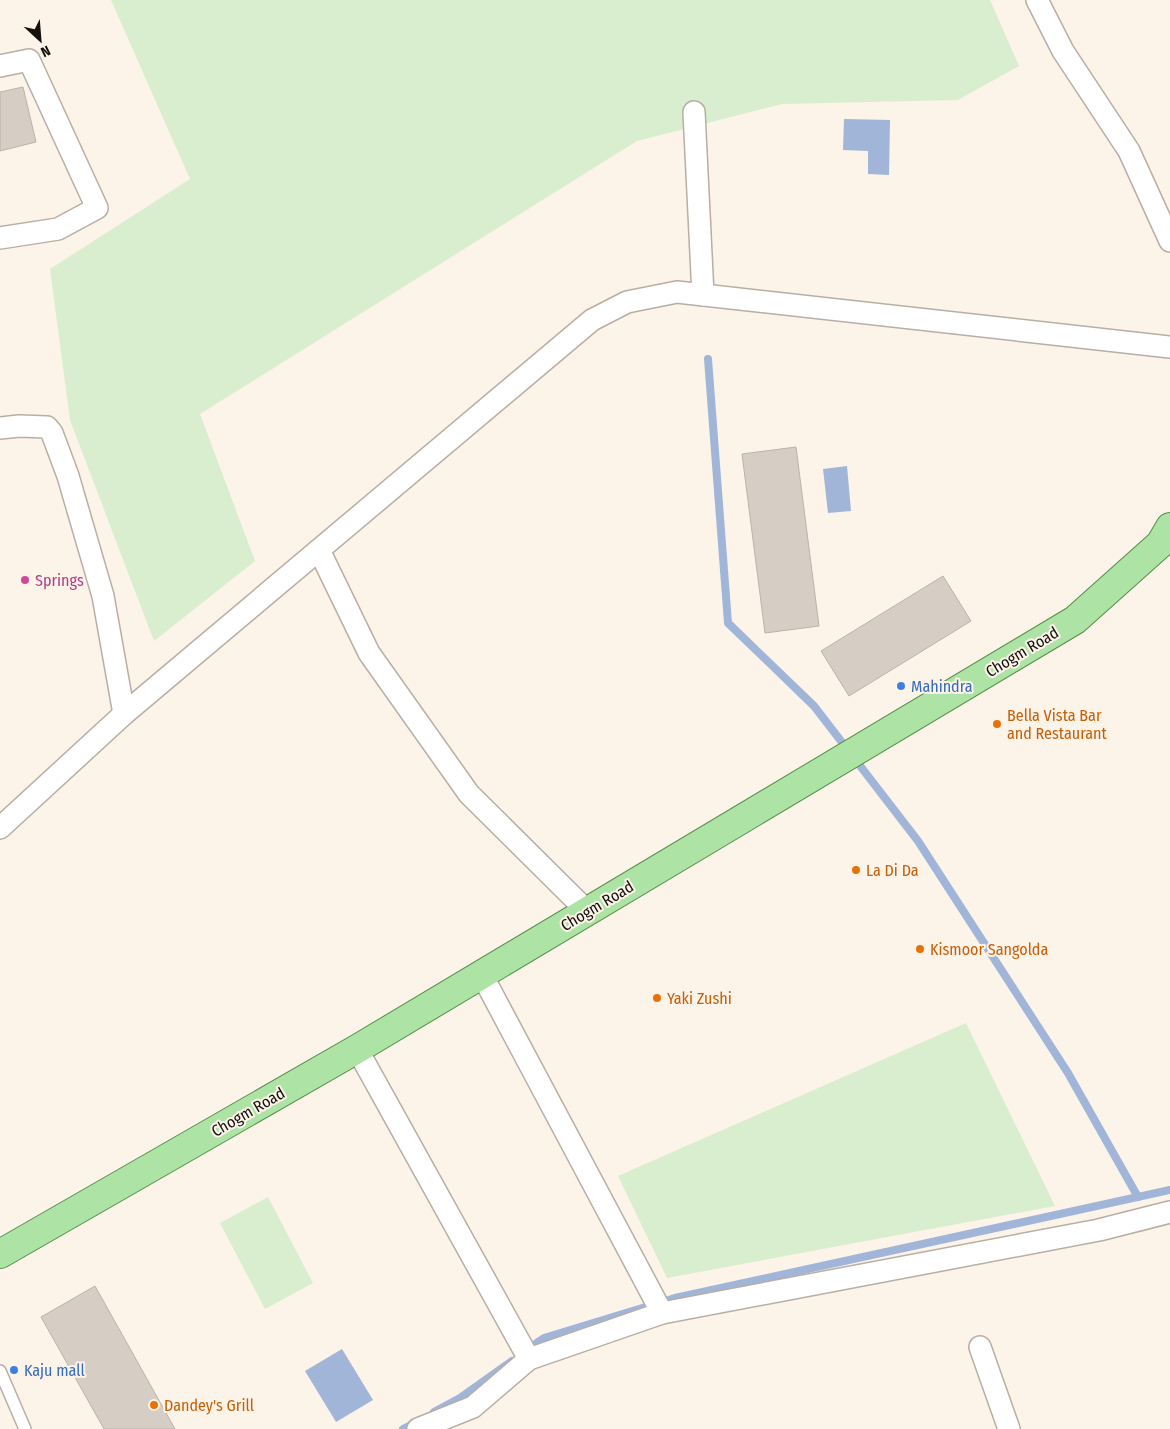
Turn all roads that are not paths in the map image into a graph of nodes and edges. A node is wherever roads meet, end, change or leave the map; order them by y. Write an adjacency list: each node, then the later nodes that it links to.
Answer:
1 (1037, 0): 5 (street)
2 (0, 66): 4 (street)
3 (694, 112): 6 (street)
4 (0, 238)
5 (1170, 241)
6 (703, 295): 7 (street); 10 (street)
7 (1170, 346)
8 (0, 428): 11 (street)
9 (1170, 527): 13 (main road, Chogm Road)
10 (319, 550): 11 (street); 13 (street)
11 (124, 714): 12 (street)
12 (0, 828)
13 (588, 912): 14 (main road, Chogm Road)
14 (482, 975): 15 (main road, Chogm Road); 18 (street)
15 (358, 1049): 17 (main road, Chogm Road); 20 (street)
16 (1170, 1212): 18 (street)
17 (0, 1254)
18 (662, 1314): 20 (street)
19 (980, 1347): 24 (street)
20 (529, 1359): 23 (street)
21 (0, 1371): 22 (lane)
22 (25, 1429)
23 (418, 1429)
24 (1009, 1429)

